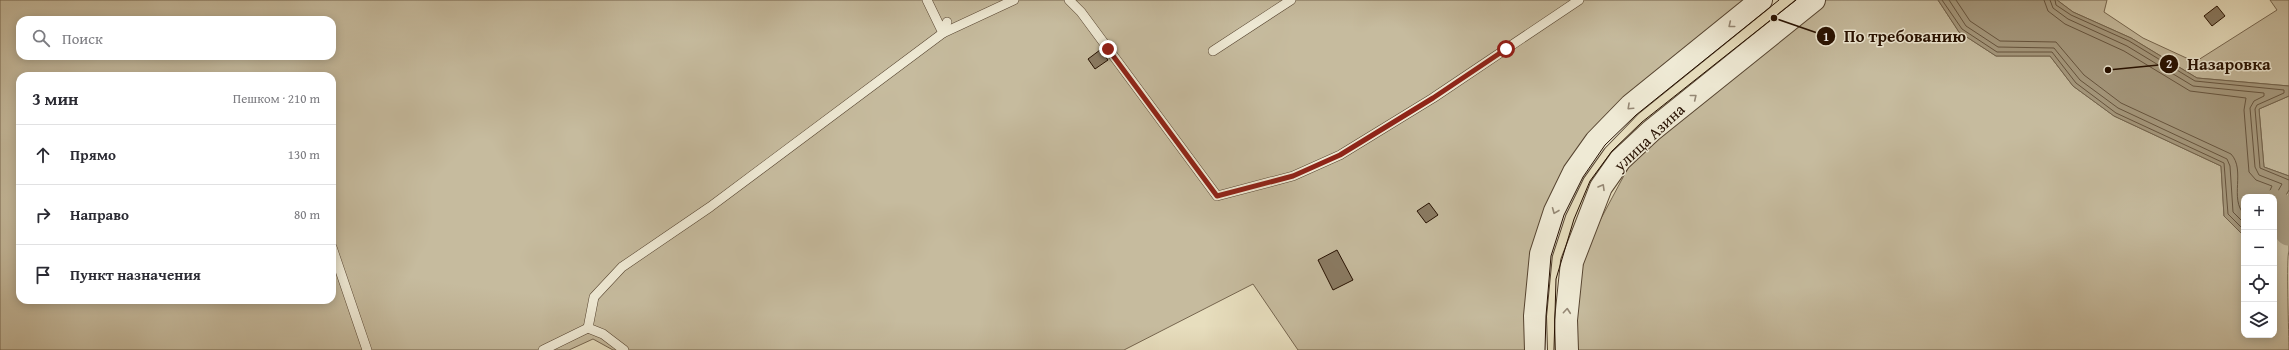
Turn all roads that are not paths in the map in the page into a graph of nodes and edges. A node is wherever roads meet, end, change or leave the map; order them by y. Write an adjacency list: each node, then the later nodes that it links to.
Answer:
1 (927, 0): 9 (lane)
2 (1014, 0): 9 (lane)
3 (1070, 0): 5 (lane)
4 (1291, 0): 10 (lane)
5 (1579, 0)
6 (1761, 0): 16 (street, улица Азина, one-way to 16)
7 (1814, 0): 17 (street, улица Азина, one-way to 7)
8 (947, 22): 9 (lane)
9 (944, 33): 12 (lane)
10 (1213, 51)
11 (336, 259): 13 (lane)
12 (588, 328): 14 (lane); 15 (lane)
13 (367, 350)
14 (543, 350)
15 (624, 350)
16 (1536, 350)
17 (1566, 350)

